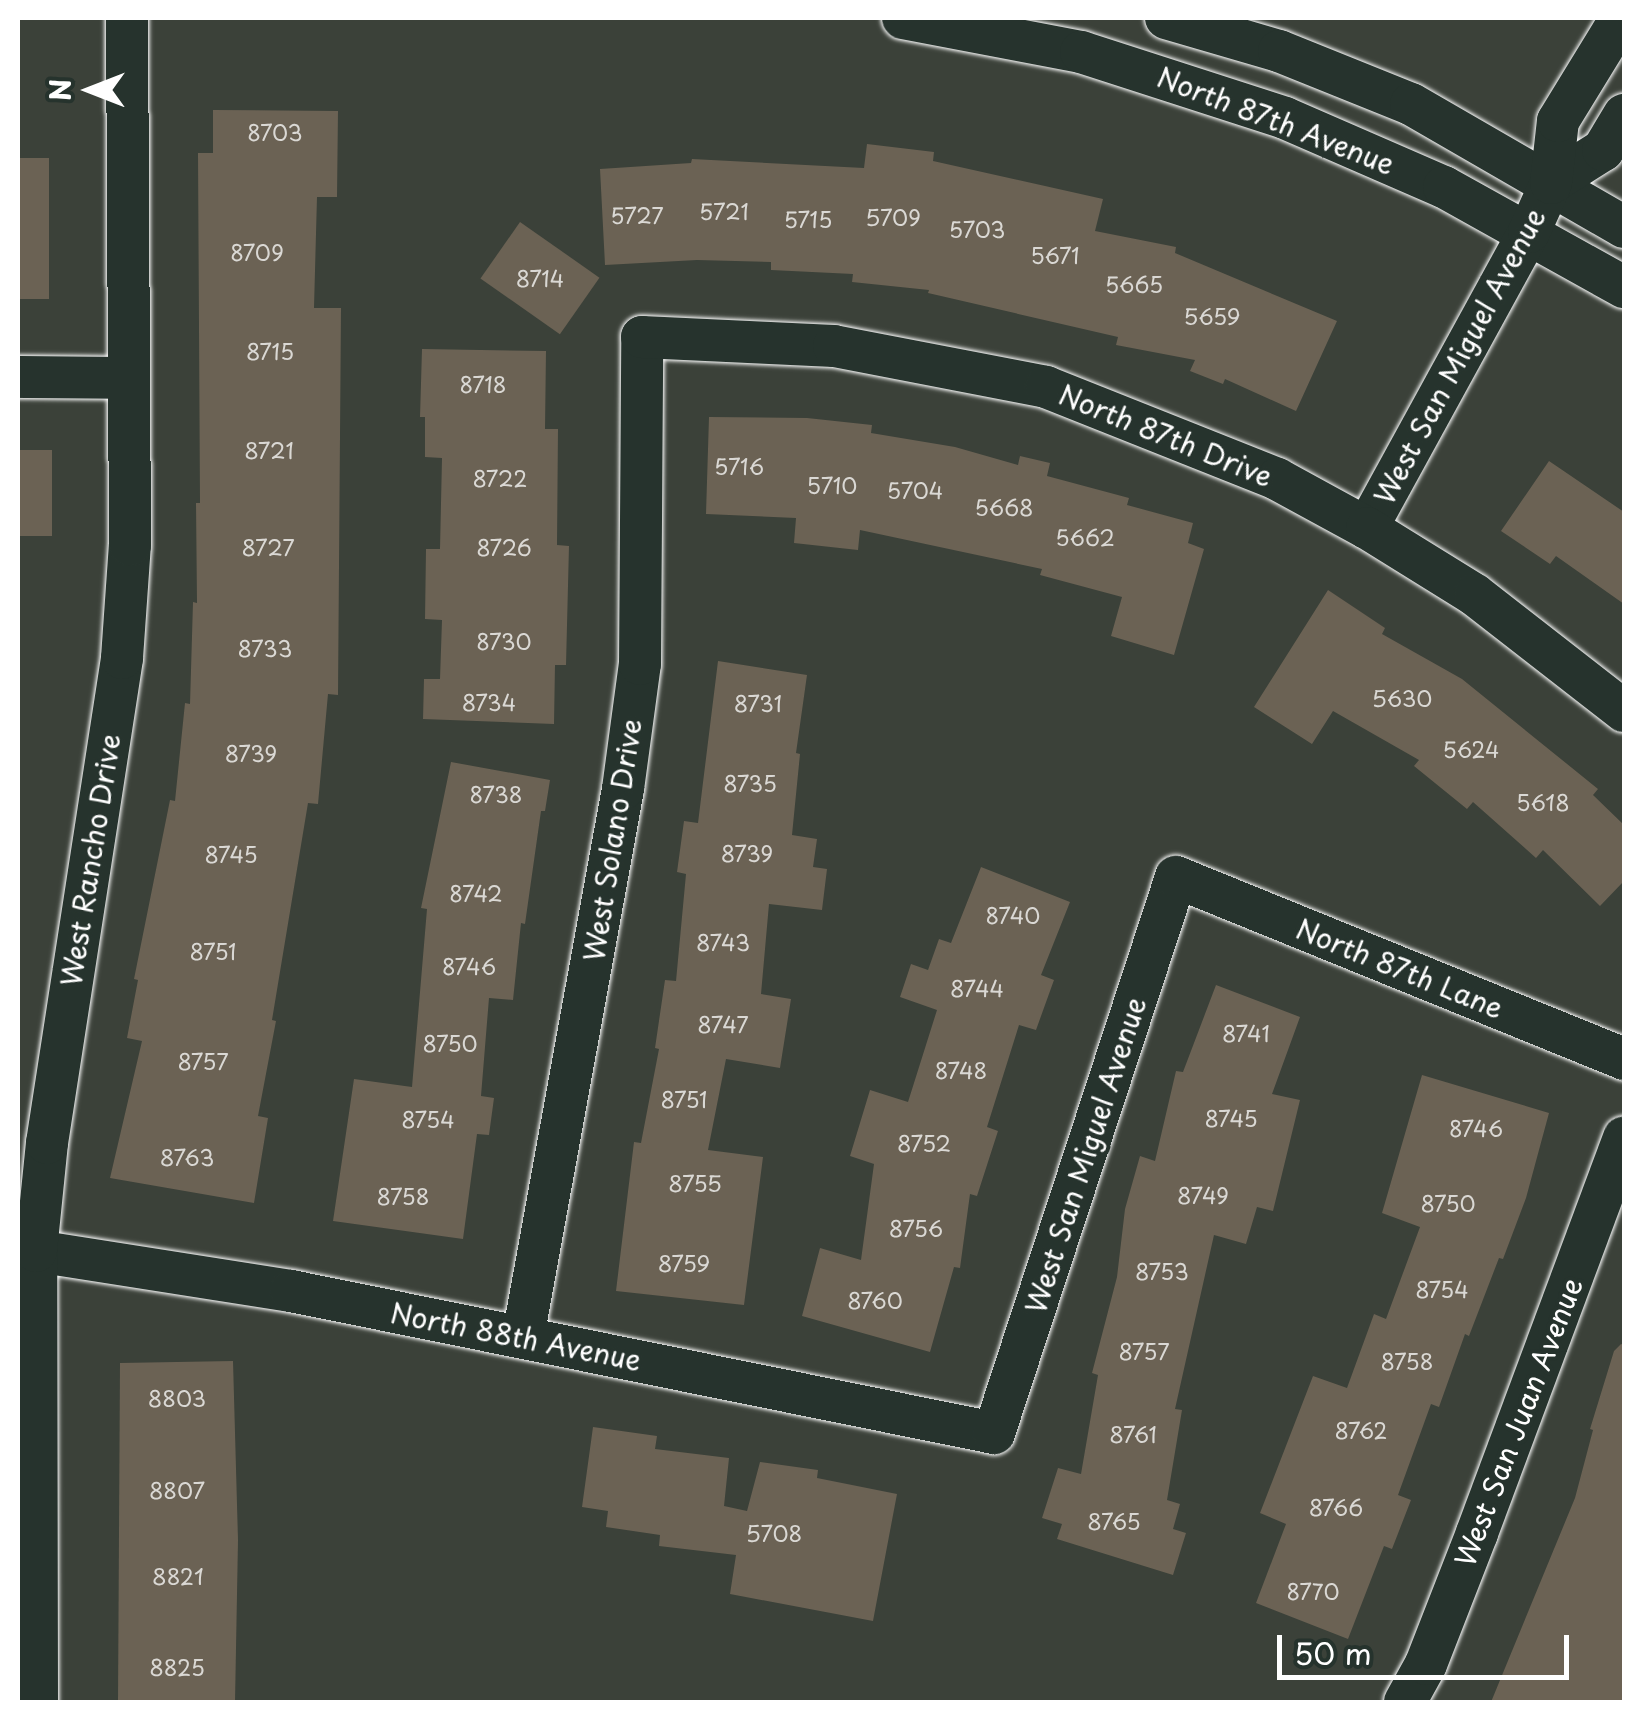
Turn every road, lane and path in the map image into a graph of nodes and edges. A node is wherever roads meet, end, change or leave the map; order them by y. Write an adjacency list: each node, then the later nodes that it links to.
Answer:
1 (127, 18): 12 (street, West Rancho Drive)
2 (903, 18): 8 (street, North 87th Avenue)
3 (1166, 18): 6 (street, North 87th Avenue)
4 (1621, 18): 6 (street, West San Miguel Avenue)
5 (1624, 115): 6 (street, West San Miguel Avenue)
6 (1551, 183): 7 (street, North 87th Avenue); 8 (street, West San Miguel Avenue)
7 (1624, 227)
8 (1529, 232): 9 (street, North 87th Avenue); 13 (street, West San Miguel Avenue)
9 (1624, 288)
10 (642, 337): 13 (street, North 87th Drive); 19 (street, West Solano Drive)
11 (18, 377): 12 (street)
12 (126, 378): 18 (street, West Rancho Drive)
13 (1366, 528): 14 (street, North 87th Drive)
14 (1624, 710)
15 (1176, 877): 16 (street, North 87th Lane); 20 (street, West San Miguel Avenue)
16 (1624, 1060)
17 (1624, 1137): 23 (street, West San Juan Avenue)
18 (36, 1251): 19 (street, North 88th Avenue); 21 (street, West Rancho Drive)
19 (523, 1337): 20 (street, North 88th Avenue)
20 (994, 1433)
21 (27, 1563): 22 (street, West Rancho Drive)
22 (37, 1702)
23 (1404, 1702)

